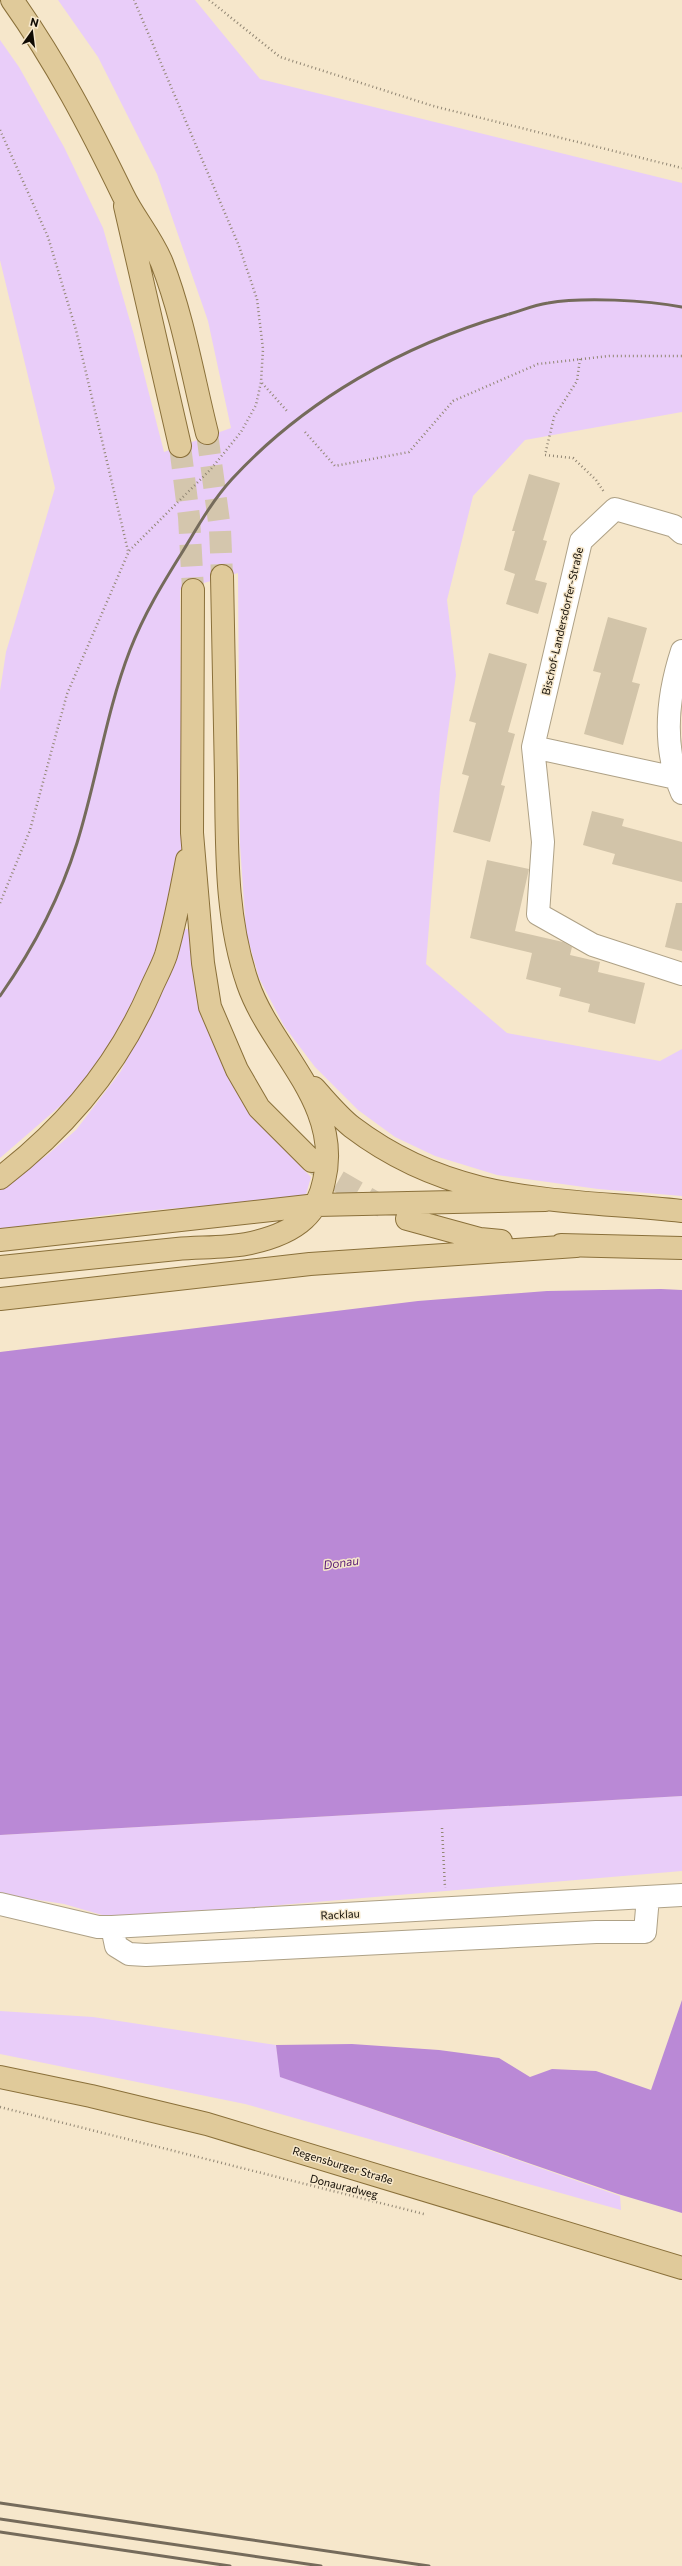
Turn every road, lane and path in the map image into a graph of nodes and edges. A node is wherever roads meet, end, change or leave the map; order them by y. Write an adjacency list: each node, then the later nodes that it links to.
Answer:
1 (12, 0): 6 (main road)
2 (134, 0): 9 (path)
3 (209, 0): 5 (path)
4 (0, 130): 16 (path)
5 (682, 168)
6 (124, 197): 12 (main road); 13 (main road)
7 (682, 356): 8 (path)
8 (580, 359): 11 (path); 14 (path)
9 (261, 382): 10 (path); 16 (path)
10 (287, 411)
11 (305, 432)
12 (207, 433)
13 (180, 446)
14 (615, 508): 15 (street); 20 (street, Bischof-Landersdorfer-Straße)
15 (682, 533)
16 (128, 551): 23 (path)
17 (222, 576): 25 (main road)
18 (193, 590): 22 (main road)
19 (682, 651): 21 (street)
20 (533, 747): 21 (street); 24 (street, Bischof-Landersdorfer-Straße)
21 (679, 786)
22 (192, 833): 26 (main road); 27 (main road)
23 (0, 903)
24 (682, 974)
25 (301, 1076): 28 (main road); 29 (main road)
26 (312, 1161)
27 (0, 1178)
28 (545, 1200): 29 (main road); 30 (main road)
29 (317, 1205): 32 (main road); 35 (main road)
30 (682, 1211)
31 (407, 1219): 33 (main road)
32 (0, 1240)
33 (576, 1246): 34 (main road); 36 (main road)
34 (682, 1248)
35 (0, 1267)
36 (0, 1299)
37 (442, 1828): 38 (path)
38 (445, 1867)
39 (682, 1895): 40 (street, Racklau)
40 (648, 1897): 42 (street, Racklau); 42 (street)
41 (0, 1904): 42 (street, Racklau)
42 (112, 1926)
43 (0, 2077): 46 (main road, Regensburger Straße)
44 (0, 2107): 45 (path, Donauradweg)
45 (430, 2216)
46 (682, 2268)

